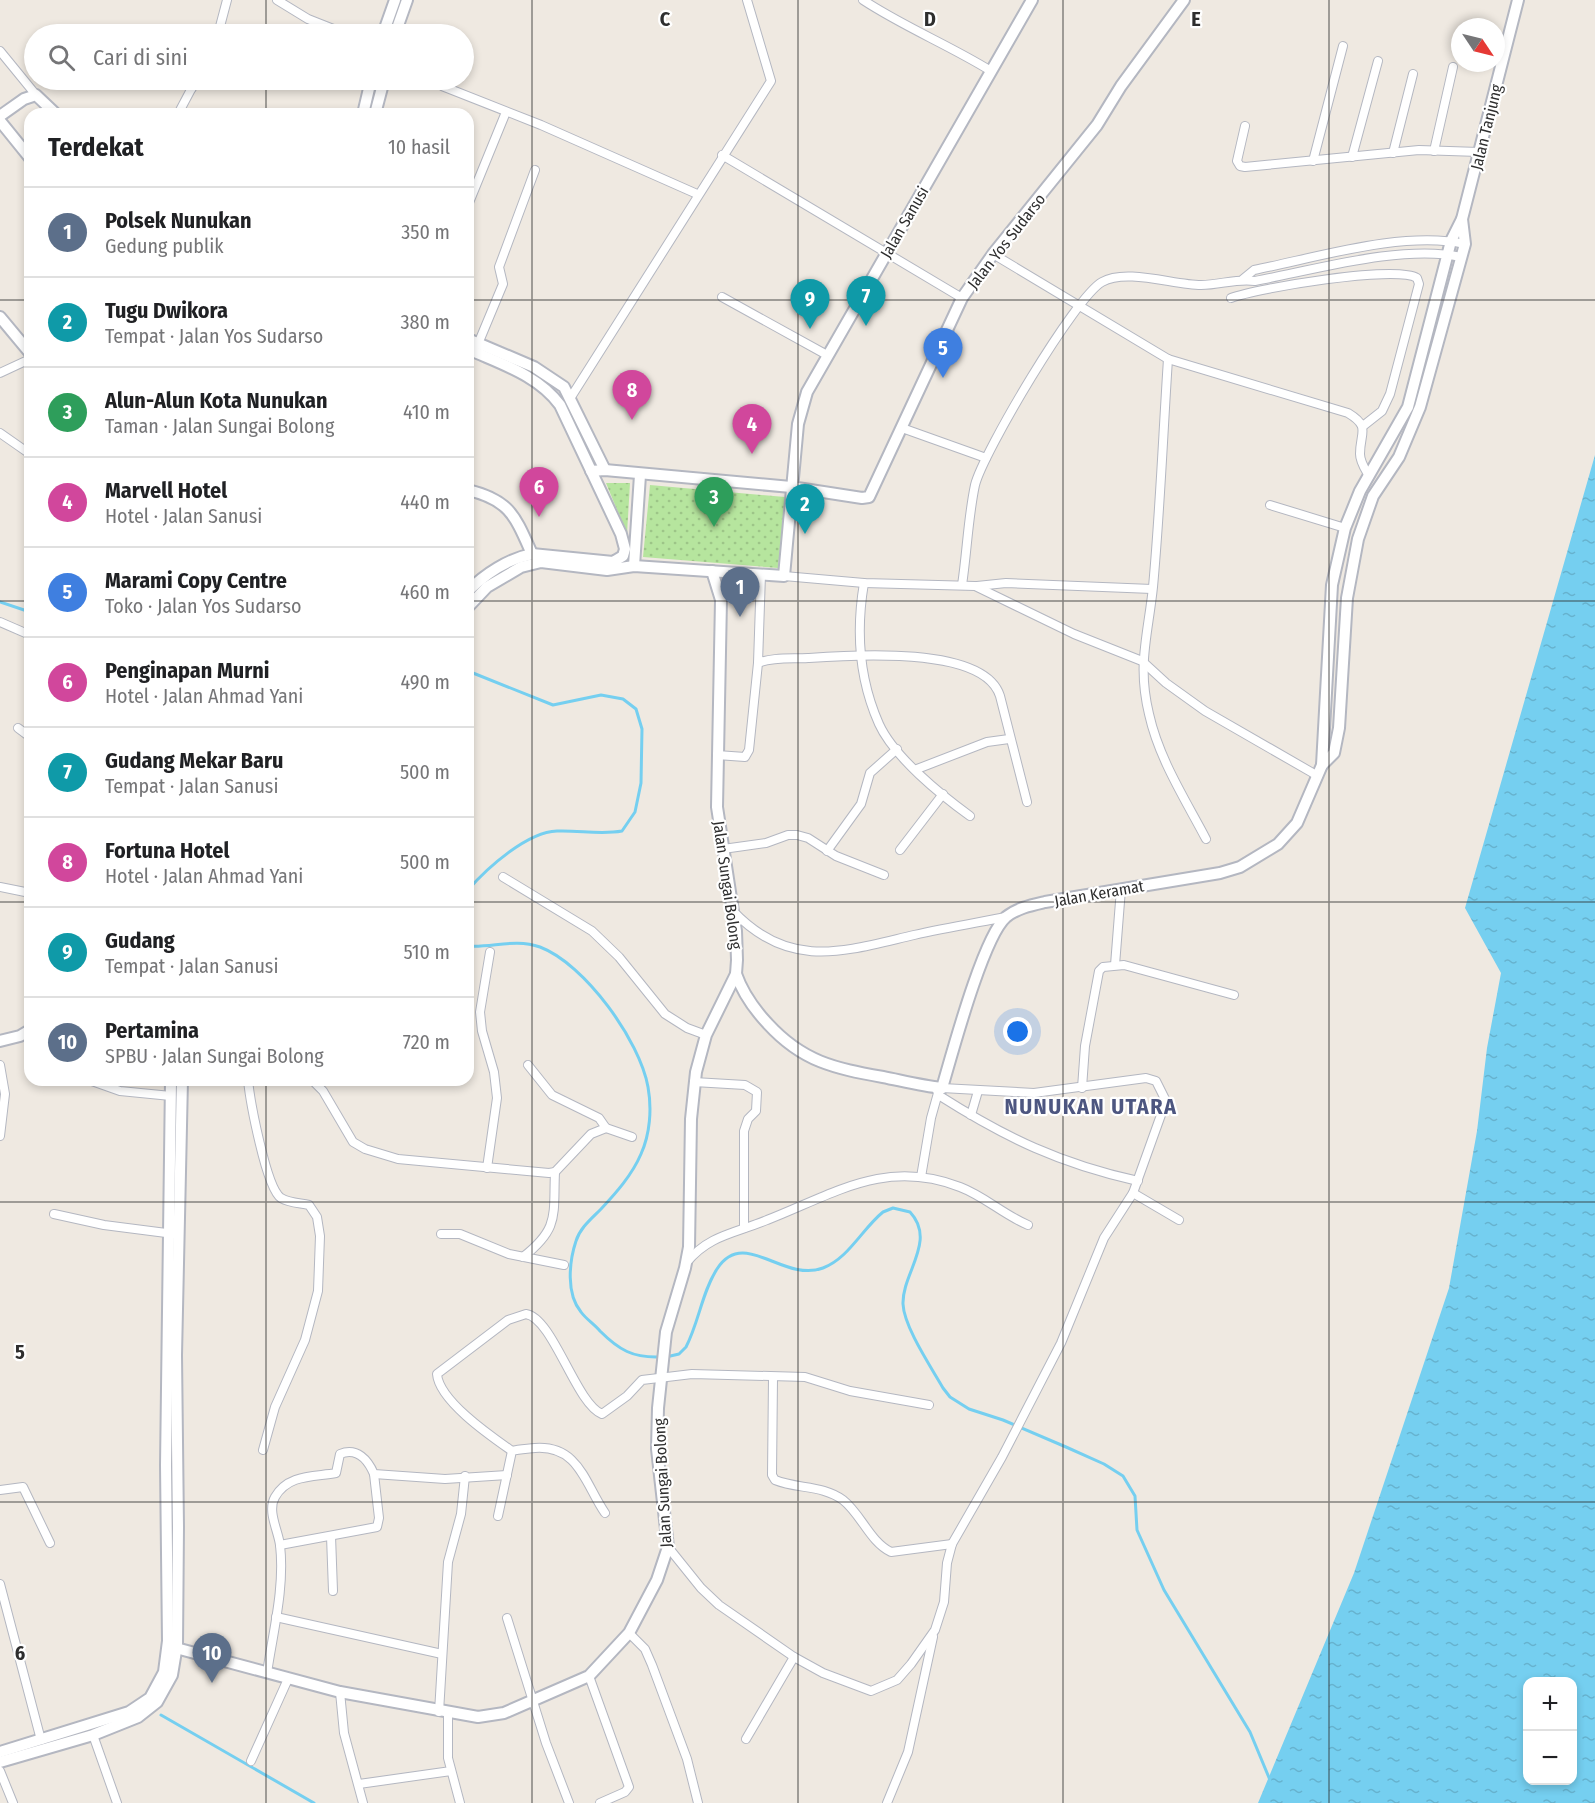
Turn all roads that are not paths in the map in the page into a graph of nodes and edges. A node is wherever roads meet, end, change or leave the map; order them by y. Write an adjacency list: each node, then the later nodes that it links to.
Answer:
1 (227, 0): 10 (street)
2 (277, 0): 11 (street)
3 (394, 0): 12 (street)
4 (407, 0): 13 (street)
5 (747, 0): 39 (street)
6 (863, 0): 17 (street)
7 (1032, 0): 17 (street, Jalan Sanusi)
8 (1184, 0): 49 (street, Jalan Yos Sudarso)
9 (1518, 0): 37 (street, Jalan Tanjung)
10 (221, 24)
11 (321, 24)
12 (386, 24)
13 (399, 24)
14 (1343, 45): 41 (street)
15 (0, 51): 20 (street)
16 (1378, 61): 40 (street)
17 (991, 71): 48 (street, Jalan Sanusi)
18 (1452, 72): 36 (street)
19 (1413, 74): 38 (street)
20 (24, 80)
21 (32, 90): 26 (street)
22 (191, 90): 28 (street)
23 (369, 90): 29 (street)
24 (381, 90): 30 (street)
25 (450, 90): 31 (street)
26 (36, 95): 27 (street); 32 (street)
27 (50, 108)
28 (181, 108)
29 (364, 108)
30 (377, 108)
31 (506, 112): 43 (street); 44 (street)
32 (0, 116)
33 (0, 121): 35 (street)
34 (1245, 126): 41 (street)
35 (24, 151)
36 (1434, 151): 37 (street); 38 (street)
37 (1479, 152): 45 (street, Jalan Tanjung)
38 (1393, 153): 40 (street)
39 (722, 155): 44 (street); 48 (street)
40 (1352, 157): 41 (street)
41 (1313, 161)
42 (535, 170): 58 (street)
43 (474, 190)
44 (697, 194): 66 (street)
45 (1462, 219): 46 (street); 47 (street)
46 (1450, 241): 47 (street); 50 (street); 52 (street)
47 (1465, 244): 51 (street)
48 (887, 252): 54 (street); 62 (street, Jalan Sanusi)
49 (993, 254): 54 (street, Jalan Yos Sudarso); 56 (street)
50 (1447, 254): 51 (street); 52 (street); 75 (street)
51 (1461, 257): 79 (street)
52 (1243, 279): 56 (street)
53 (722, 297): 62 (street)
54 (962, 298): 68 (street, Jalan Yos Sudarso)
55 (1231, 298): 67 (street)
56 (1077, 305): 63 (street); 71 (street)
57 (0, 317): 60 (street)
58 (474, 338)
59 (474, 345): 66 (street)
60 (24, 346)
61 (474, 346): 73 (street)
62 (827, 355): 76 (street, Jalan Sanusi)
63 (1168, 359): 67 (street); 91 (street)
64 (24, 362): 65 (street)
65 (0, 373)
66 (571, 397): 72 (street)
67 (1363, 426): 75 (street)
68 (902, 428): 71 (street); 76 (street, Jalan Yos Sudarso)
69 (0, 433): 70 (street)
70 (24, 450)
71 (986, 458): 89 (street)
72 (605, 470): 73 (street); 74 (street)
73 (591, 471): 82 (street)
74 (640, 475): 76 (street); 83 (street)
75 (1369, 476): 77 (street)
76 (791, 487): 87 (street, Jalan Sanusi)
77 (1360, 491): 79 (street); 81 (street)
78 (474, 492): 82 (street)
79 (1373, 496): 97 (street)
80 (1270, 505): 81 (street)
81 (1346, 528): 96 (street)
82 (532, 554): 92 (street)
83 (634, 566): 84 (street); 93 (street)
84 (712, 571): 85 (street); 94 (street, Jalan Sungai Bolong)
85 (729, 572): 86 (street); 94 (street, Jalan Sungai Bolong)
86 (761, 574): 87 (street); 101 (street)
87 (784, 576): 88 (street)
88 (864, 583): 89 (street); 99 (street)
89 (962, 585): 90 (street)
90 (975, 586): 91 (street); 100 (street)
91 (1152, 589): 100 (street)
92 (474, 591)
93 (474, 596)
94 (721, 600): 106 (street, Jalan Sungai Bolong)
95 (0, 622): 98 (street)
96 (1330, 625): 97 (street); 107 (street)
97 (1346, 626): 107 (street)
98 (24, 632)
99 (861, 655): 101 (street); 104 (street); 105 (street)
100 (1142, 661): 109 (street); 113 (street)
101 (758, 663): 106 (street)
102 (18, 728): 103 (street)
103 (24, 732)
104 (1009, 739): 108 (street); 111 (street)
105 (897, 749): 108 (street); 116 (street)
106 (717, 755): 114 (street, Jalan Sungai Bolong)
107 (1322, 765): 109 (street, Jalan Keramat)
108 (917, 770): 110 (street)
109 (1318, 776): 120 (street, Jalan Keramat)
110 (943, 795): 112 (street); 115 (street)
111 (1027, 802)
112 (970, 816)
113 (1206, 838)
114 (723, 849): 116 (street); 122 (street, Jalan Sungai Bolong)
115 (900, 850)
116 (827, 851): 117 (street)
117 (884, 875)
118 (503, 877): 129 (street)
119 (0, 887): 121 (street)
120 (1121, 889): 123 (street, Jalan Keramat); 125 (street)
121 (24, 892)
122 (733, 911): 123 (street); 126 (street, Jalan Sungai Bolong)
123 (1006, 917): 140 (street)
124 (489, 952): 147 (street)
125 (1115, 964): 127 (street); 139 (street)
126 (736, 974): 129 (street, Jalan Sungai Bolong); 140 (street)
127 (1234, 995)
128 (24, 1033): 130 (street)
129 (706, 1035): 133 (street, Jalan Sungai Bolong)
130 (0, 1041)
131 (0, 1065): 145 (street)
132 (528, 1065): 144 (street)
133 (694, 1082): 155 (street); 159 (street, Jalan Sungai Bolong)
134 (106, 1086): 142 (street)
135 (171, 1086): 142 (street)
136 (182, 1086): 156 (street)
137 (249, 1086): 164 (street)
138 (318, 1086): 147 (street)
139 (1082, 1088): 141 (street); 150 (street)
140 (938, 1089): 141 (street); 143 (street); 149 (street)
141 (978, 1091): 143 (street)
142 (171, 1096): 156 (street)
143 (970, 1116): 150 (street)
144 (606, 1128): 146 (street); 148 (street)
145 (0, 1136)
146 (632, 1137)
147 (487, 1168): 148 (street)
148 (555, 1172): 158 (street)
149 (921, 1178): 154 (street); 155 (street)
150 (1138, 1181): 151 (street)
151 (1133, 1193): 153 (street); 176 (street)
152 (54, 1214): 156 (street)
153 (1179, 1220)
154 (1028, 1225)
155 (744, 1228): 159 (street)
156 (175, 1234): 172 (street); 173 (street)
157 (441, 1234): 158 (street)
158 (523, 1257): 160 (street)
159 (686, 1264): 161 (street, Jalan Sungai Bolong)
160 (564, 1265)
161 (662, 1370): 162 (street); 165 (street); 178 (street, Jalan Sungai Bolong)
162 (773, 1378): 163 (street); 176 (street)
163 (929, 1405)
164 (262, 1450)
165 (512, 1451): 167 (street); 170 (street)
166 (374, 1474): 168 (street); 174 (street); 177 (street)
167 (507, 1475): 168 (street); 171 (street)
168 (465, 1476): 186 (street)
169 (0, 1490): 175 (street)
170 (605, 1513)
171 (498, 1516)
172 (178, 1527): 173 (street); 185 (street)
173 (167, 1528): 196 (street)
174 (331, 1536): 177 (street); 180 (street)
175 (50, 1542)
176 (952, 1544): 183 (street)
177 (280, 1545): 181 (street)
178 (668, 1547): 184 (street, Jalan Sungai Bolong); 187 (street)
179 (0, 1584): 196 (street)
180 (333, 1591)
181 (276, 1617): 186 (street); 188 (street)
182 (507, 1618): 192 (street)
183 (935, 1630): 187 (street); 210 (street)
184 (629, 1632): 189 (street, Jalan Sungai Bolong); 209 (street)
185 (176, 1648): 188 (street, Jalan Sungai Bolong); 194 (street)
186 (442, 1654): 193 (street)
187 (794, 1658): 195 (street)
188 (267, 1673): 190 (street, Jalan Sungai Bolong)
189 (589, 1676): 192 (street, Jalan Sungai Bolong); 208 (street)
190 (288, 1679): 191 (street, Jalan Sungai Bolong); 198 (street)
191 (340, 1692): 193 (street, Jalan Sungai Bolong); 202 (street)
192 (532, 1701): 193 (street, Jalan Sungai Bolong); 207 (street)
193 (443, 1713): 201 (street)
194 (93, 1735): 199 (street); 204 (street)
195 (746, 1739)
196 (41, 1740): 197 (street)
197 (0, 1752)
198 (251, 1761)
199 (0, 1762)
200 (0, 1771): 203 (street)
201 (452, 1771): 202 (street); 206 (street)
202 (359, 1784): 205 (street)
203 (13, 1803)
204 (117, 1803)
205 (363, 1803)
206 (460, 1803)
207 (569, 1803)
208 (600, 1803)
209 (698, 1803)
210 (887, 1803)

